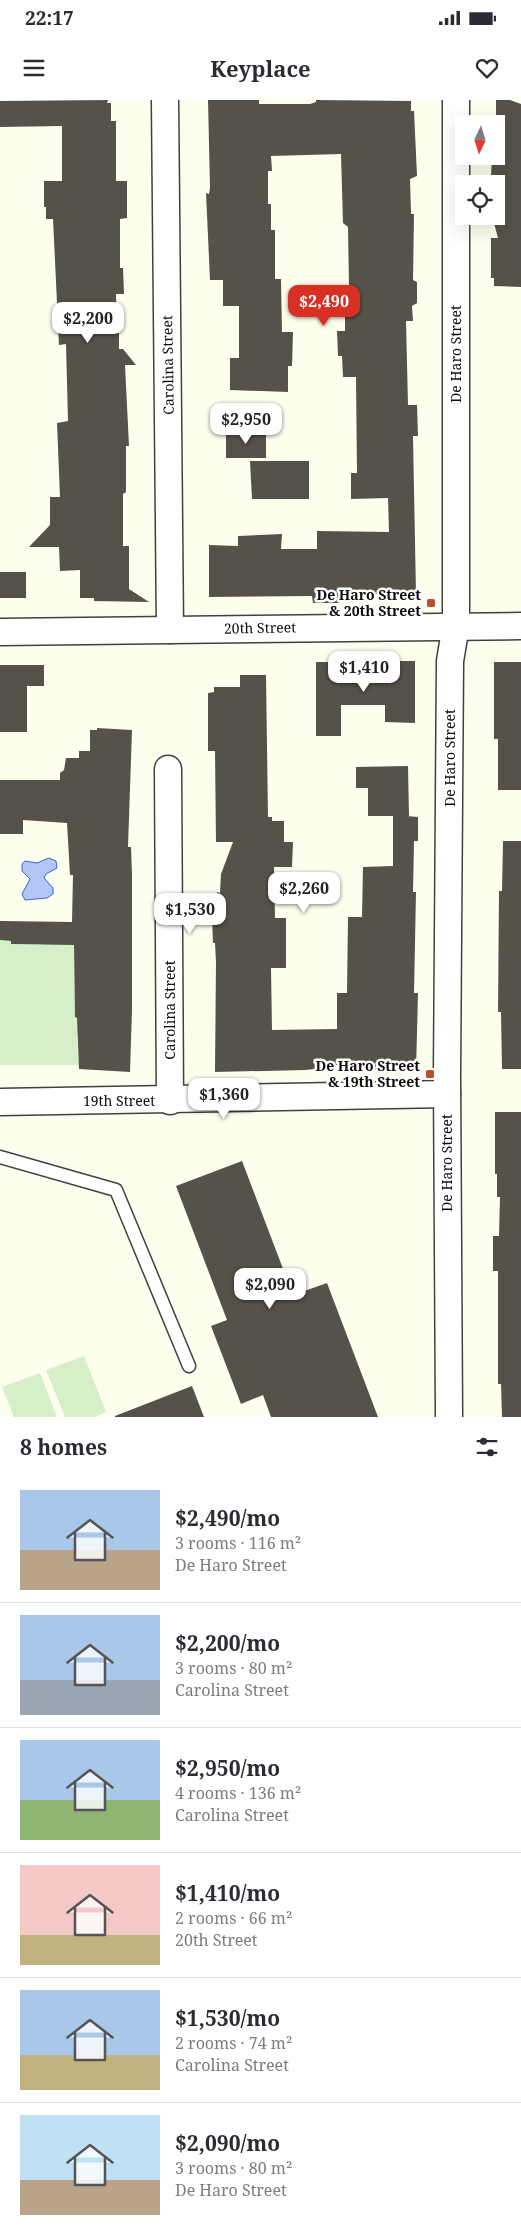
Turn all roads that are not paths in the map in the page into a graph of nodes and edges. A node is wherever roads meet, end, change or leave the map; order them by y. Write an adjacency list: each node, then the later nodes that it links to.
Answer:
1 (165, 100): 5 (street, Carolina Street)
2 (456, 100): 3 (street, De Haro Street)
3 (456, 625): 4 (street, 20th Street); 5 (street, 20th Street); 8 (street, De Haro Street)
4 (521, 626)
5 (170, 630): 6 (street, 20th Street)
6 (0, 632)
7 (168, 769): 9 (street, Carolina Street)
8 (447, 1094): 9 (street, 19th Street); 13 (street, De Haro Street)
9 (170, 1101): 10 (street, 19th Street)
10 (0, 1102)
11 (0, 1157): 12 (lane)
12 (189, 1366)
13 (449, 1417)

